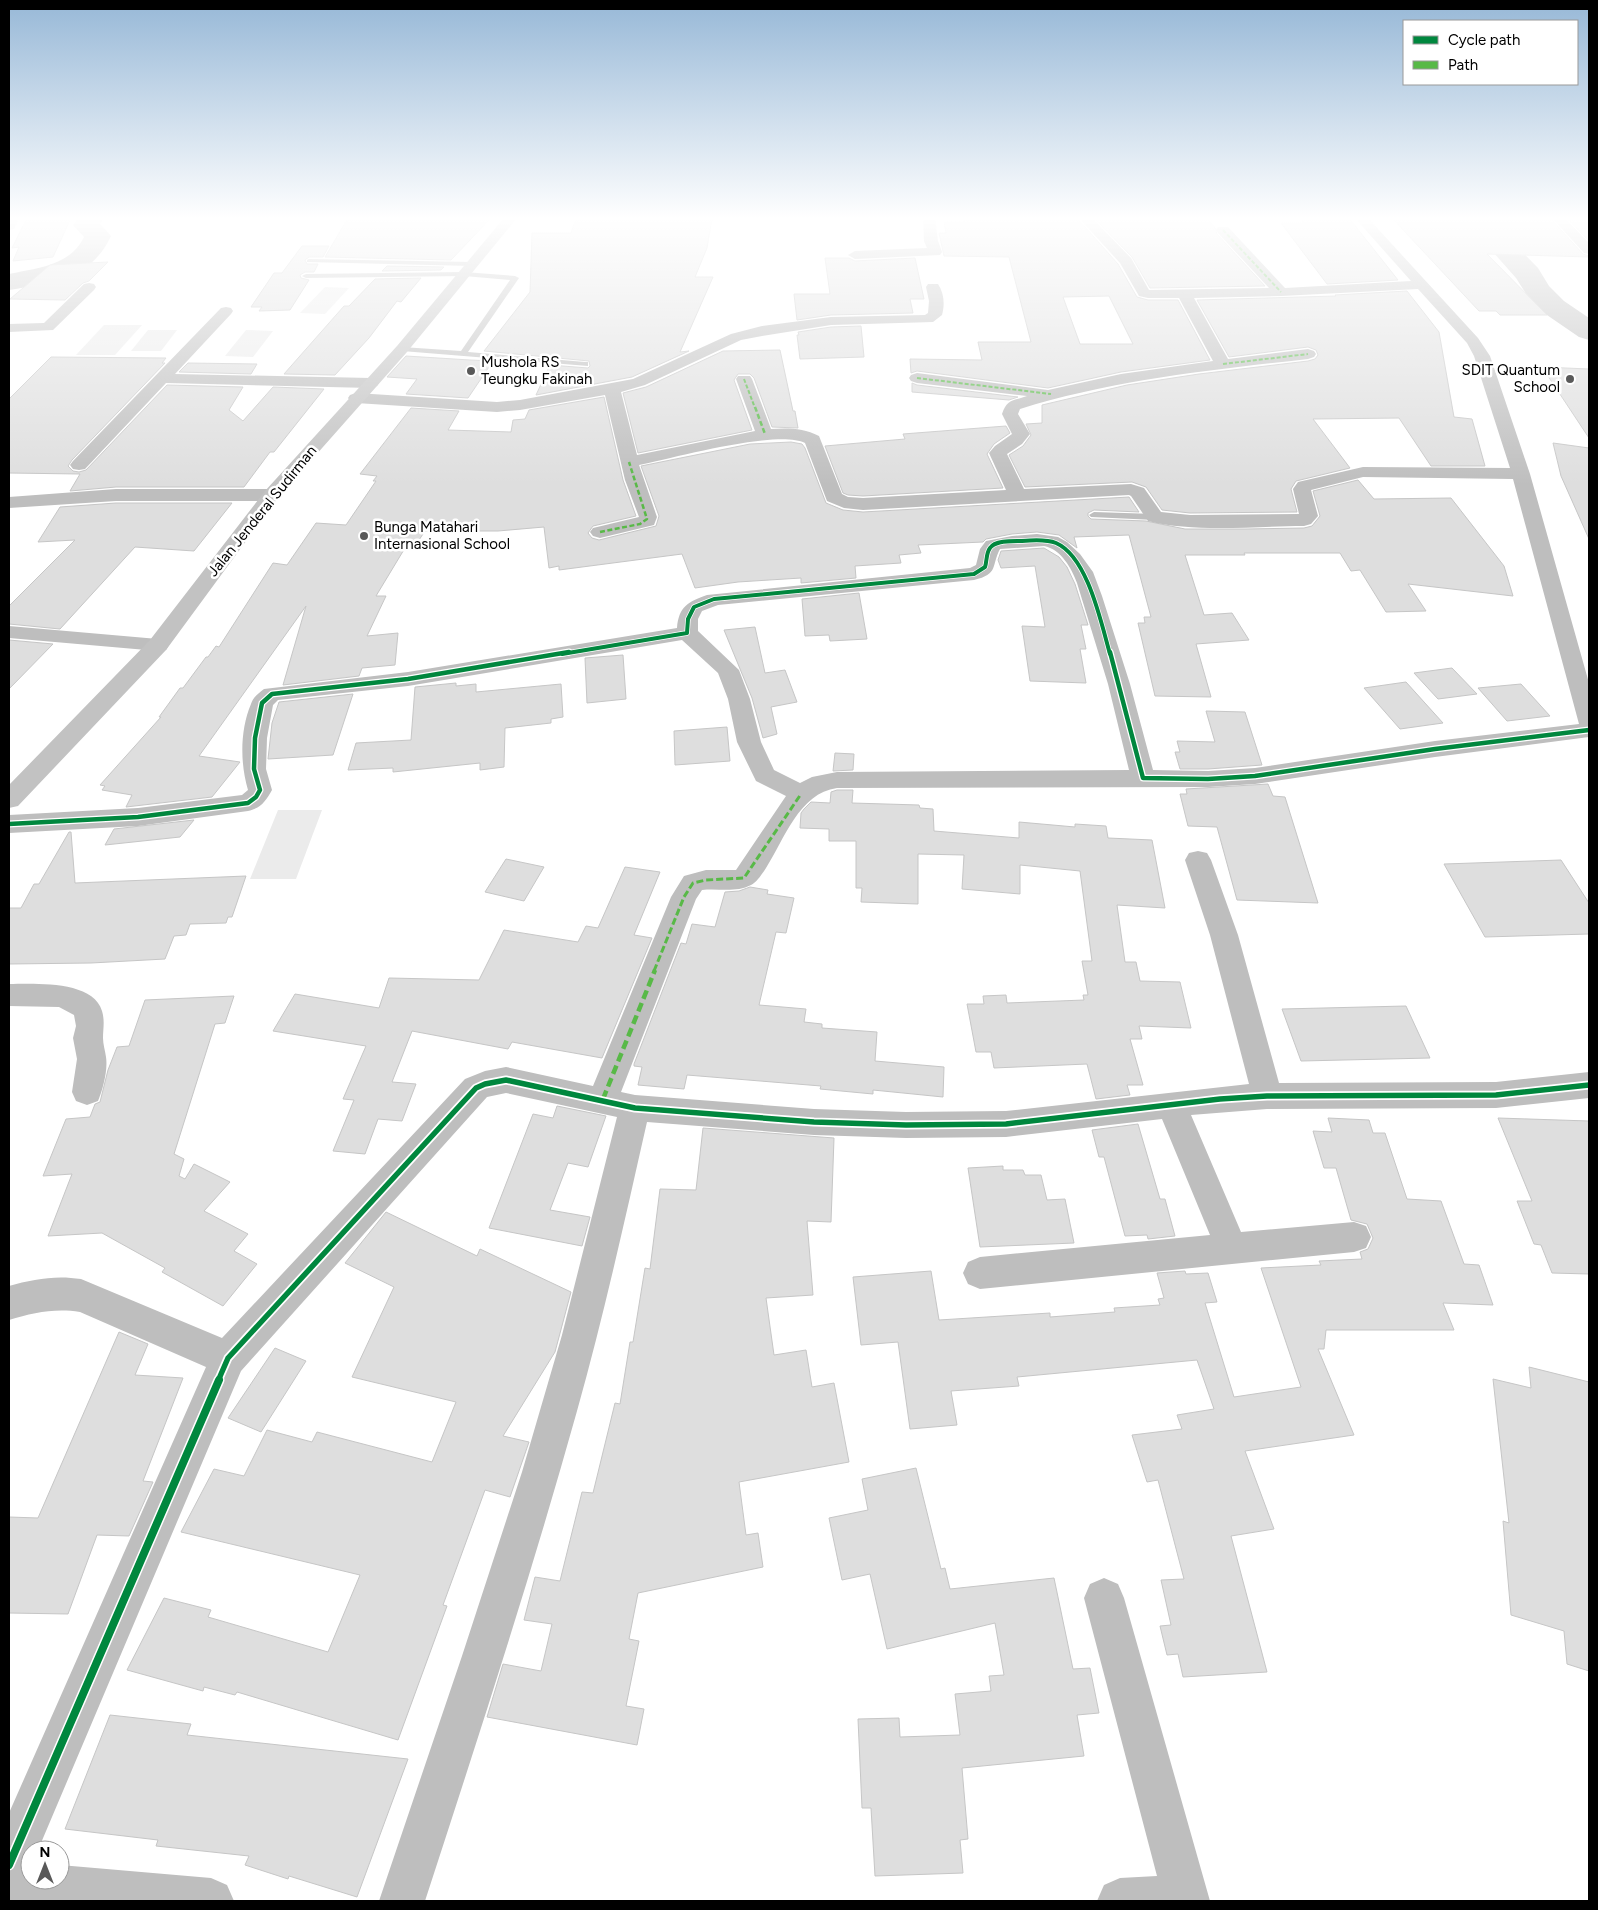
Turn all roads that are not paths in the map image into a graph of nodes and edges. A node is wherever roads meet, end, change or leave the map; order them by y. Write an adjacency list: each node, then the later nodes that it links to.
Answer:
1 (68, 307): 8 (street)
2 (437, 307): 9 (street, Jalan Jenderal Sudirman)
3 (495, 307): 10 (lane)
4 (936, 307): 18 (street)
5 (1193, 307): 13 (street)
6 (1442, 307): 24 (street)
7 (226, 311): 14 (street)
8 (9, 328)
9 (402, 349): 10 (lane); 17 (street, Jalan Jenderal Sudirman)
10 (463, 354): 12 (lane)
11 (1308, 354): 13 (street)
12 (585, 364)
13 (1223, 364): 19 (street)
14 (161, 378): 17 (street); 23 (street)
15 (917, 378): 19 (street)
16 (744, 379): 21 (street)
17 (372, 383): 20 (street, Jalan Jenderal Sudirman)
18 (612, 389): 20 (street); 22 (street)
19 (1051, 394): 26 (street)
20 (356, 398): 25 (street, Jalan Jenderal Sudirman)
21 (765, 434): 22 (street); 26 (street)
22 (629, 462): 30 (street)
23 (79, 465)
24 (1521, 474): 29 (street); 34 (street)
25 (271, 495): 27 (street); 33 (street, Jalan Jenderal Sudirman)
26 (1017, 495): 29 (street)
27 (9, 503)
28 (1094, 515): 29 (lane)
29 (1155, 518)
30 (600, 532)
31 (9, 632): 33 (street)
32 (687, 633): 37 (street); 38 (street); 40 (street)
33 (158, 645): 39 (street, Jalan Jenderal Sudirman)
34 (1583, 680): 35 (street)
35 (1589, 722)
36 (1589, 730): 37 (street)
37 (1142, 778): 38 (street)
38 (801, 794): 46 (street)
39 (9, 800)
40 (9, 824)
41 (1198, 860): 45 (street)
42 (9, 995): 44 (street)
43 (1589, 1085): 45 (street)
44 (87, 1092)
45 (1267, 1096): 47 (street)
46 (619, 1104): 47 (street); 52 (street); 58 (street)
47 (1171, 1105): 49 (street)
48 (1354, 1237): 49 (street)
49 (1232, 1249): 50 (street)
50 (980, 1274)
51 (9, 1303): 52 (street)
52 (228, 1358): 54 (street)
53 (1104, 1598): 56 (street)
54 (9, 1865)
55 (9, 1884): 57 (street)
56 (1186, 1899): 59 (street)
57 (211, 1901)
58 (402, 1901)
59 (1120, 1901)

